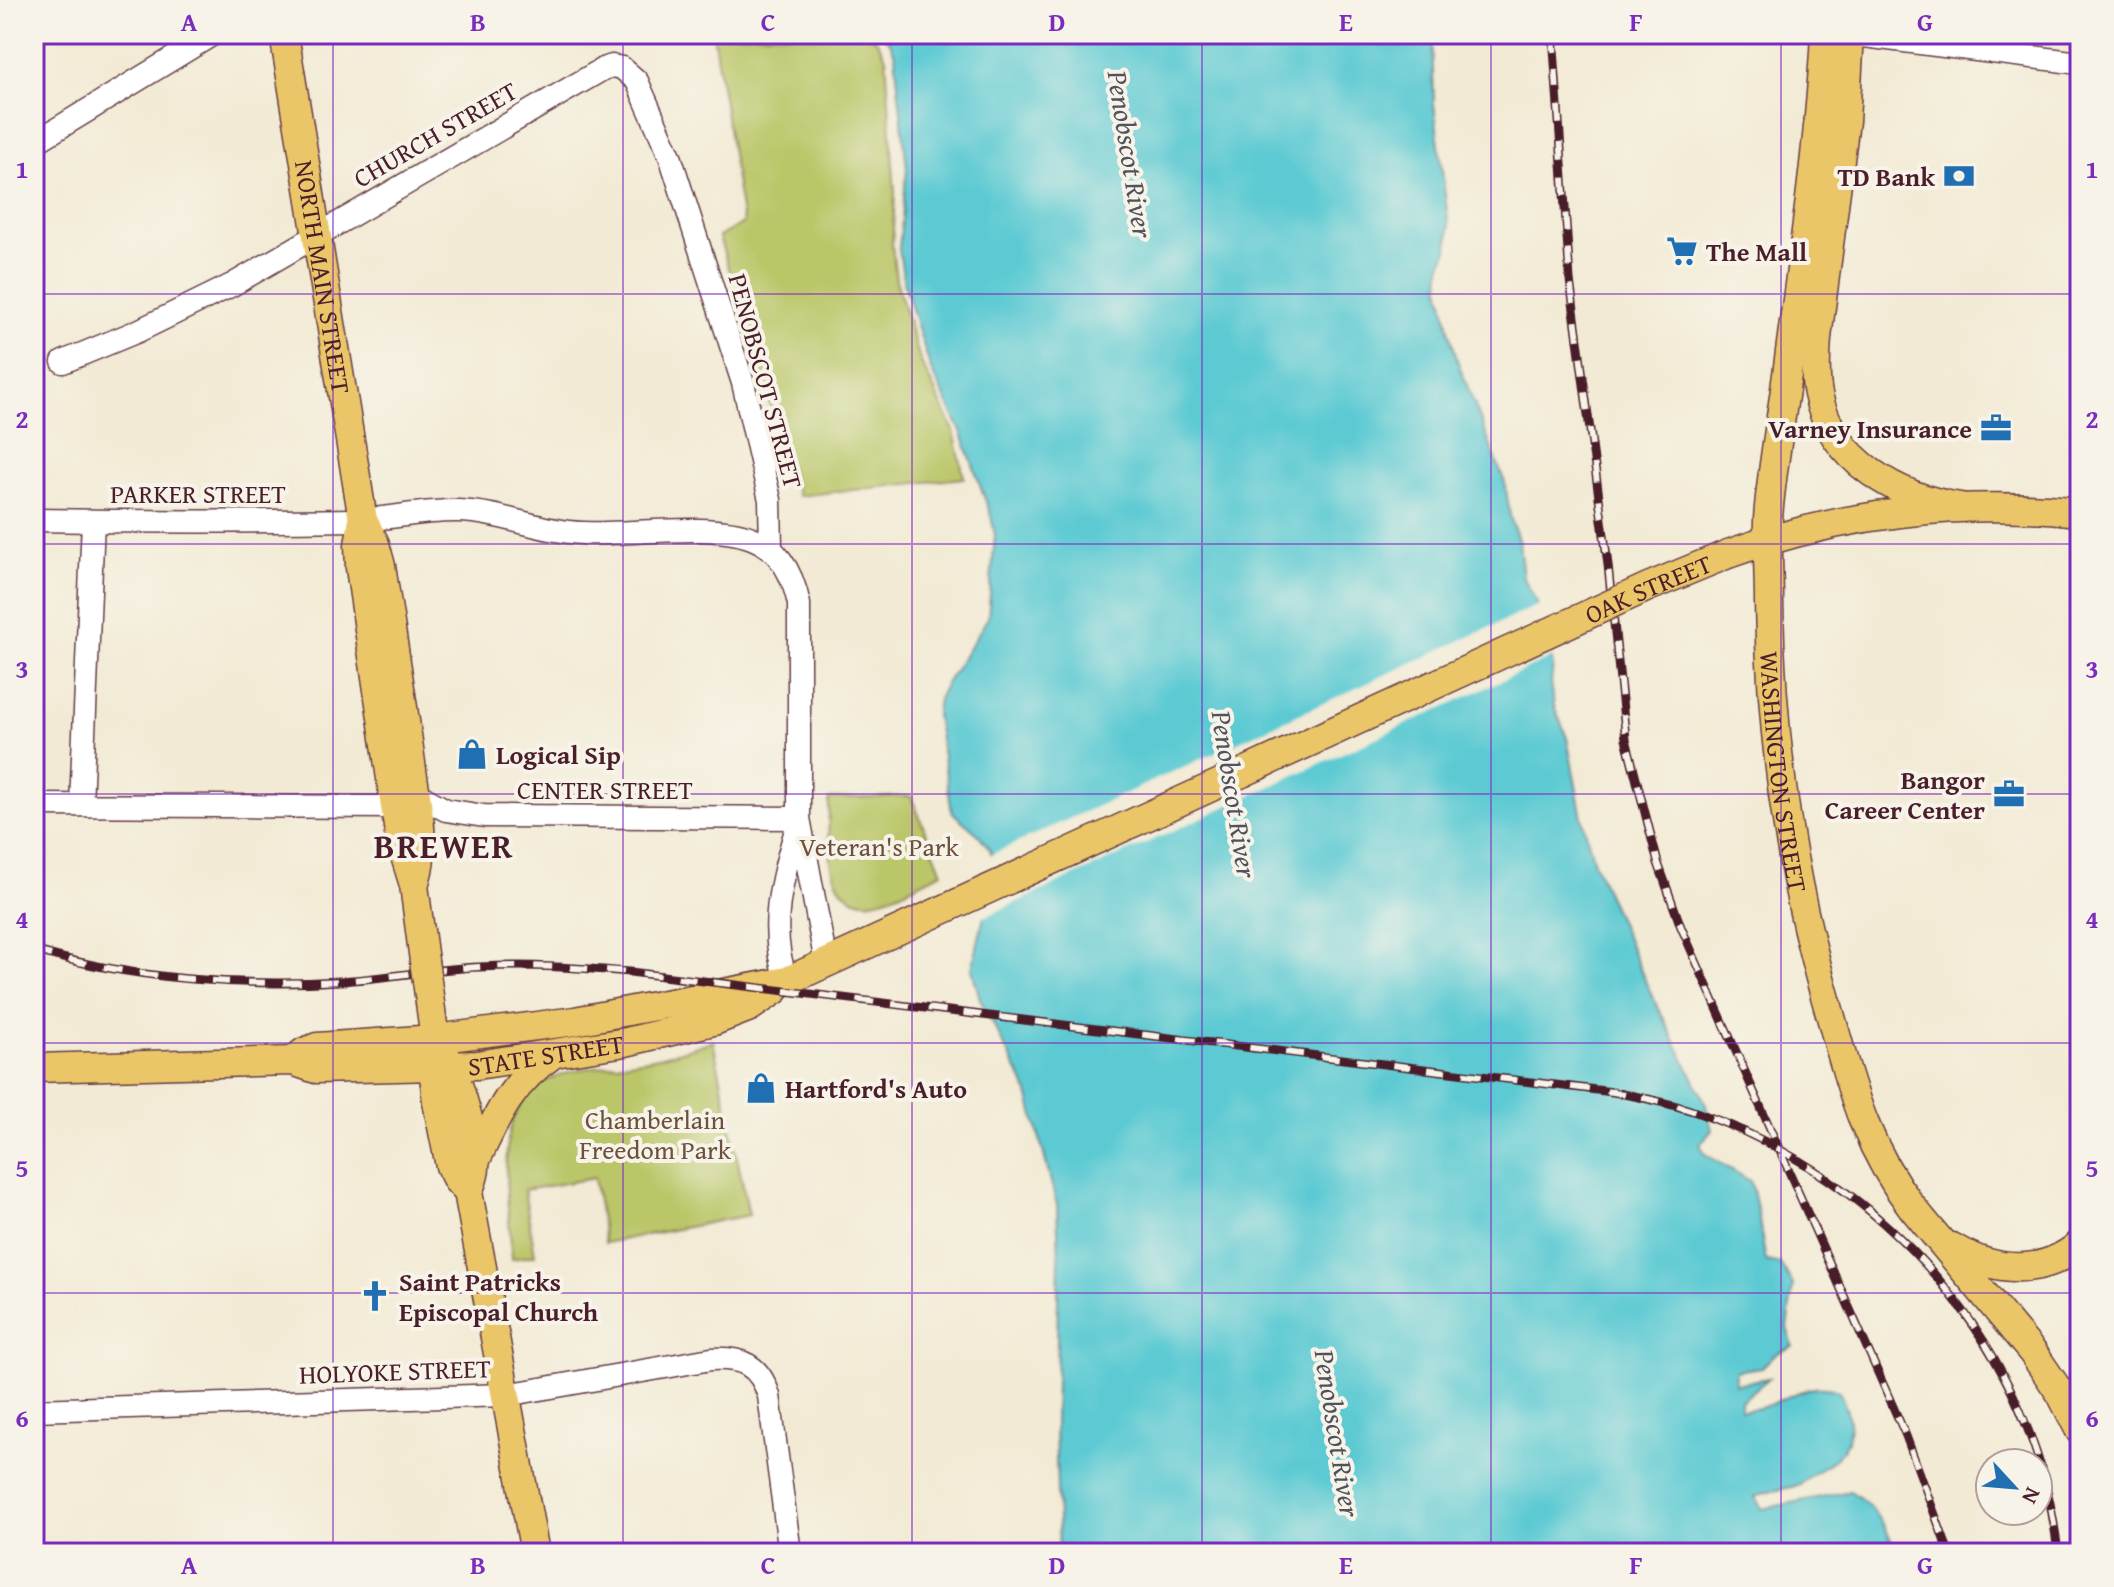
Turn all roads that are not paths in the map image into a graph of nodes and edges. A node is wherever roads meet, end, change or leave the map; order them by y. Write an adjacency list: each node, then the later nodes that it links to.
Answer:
1 (213, 34): 7 (street)
2 (284, 34): 8 (main road, NORTH MAIN STREET)
3 (1825, 34): 15 (main road, WASHINGTON STREET)
4 (1849, 34): 5 (street); 10 (main road)
5 (2080, 63)
6 (622, 68): 8 (street, CHURCH STREET); 16 (street, PENOBSCOT STREET)
7 (34, 143)
8 (316, 234): 9 (street, CHURCH STREET); 13 (main road, NORTH MAIN STREET)
9 (63, 362)
10 (1961, 507): 11 (main road, OAK STREET); 15 (main road, OAK STREET)
11 (2080, 512)
12 (34, 520): 14 (street, PARKER STREET)
13 (363, 520): 14 (street, PARKER STREET); 16 (street, PARKER STREET); 18 (main road, NORTH MAIN STREET)
14 (93, 521): 20 (street)
15 (1768, 541): 17 (main road, OAK STREET, bridge); 31 (main road, WASHINGTON STREET)
16 (771, 549): 21 (street)
17 (1242, 773): 22 (main road, STATE STREET)
18 (406, 800): 20 (street, CENTER STREET); 21 (street, CENTER STREET); 24 (main road, NORTH MAIN STREET)
19 (34, 805): 20 (street, CENTER STREET)
20 (81, 805)
21 (799, 818): 22 (street); 23 (street)
22 (826, 963): 23 (main road, STATE STREET)
23 (787, 981): 24 (main road, STATE STREET); 25 (main road, STATE STREET)
24 (435, 1039): 26 (main road, STATE STREET); 27 (main road, NORTH MAIN STREET)
25 (554, 1054): 27 (main road, STATE STREET); 29 (main road)
26 (293, 1061): 27 (main road, STATE STREET); 28 (main road, STATE STREET)
27 (443, 1067): 29 (main road, NORTH MAIN STREET); 30 (main road, NORTH MAIN STREET)
28 (34, 1068)
29 (475, 1162): 30 (main road, NORTH MAIN STREET)
30 (468, 1192): 33 (main road, NORTH MAIN STREET)
31 (1938, 1237): 32 (main road); 35 (main road, WASHINGTON STREET)
32 (2080, 1244)
33 (506, 1395): 34 (street, HOLYOKE STREET); 36 (main road, NORTH MAIN STREET); 37 (street, HOLYOKE STREET)
34 (34, 1410)
35 (2080, 1431)
36 (535, 1553)
37 (790, 1553)

